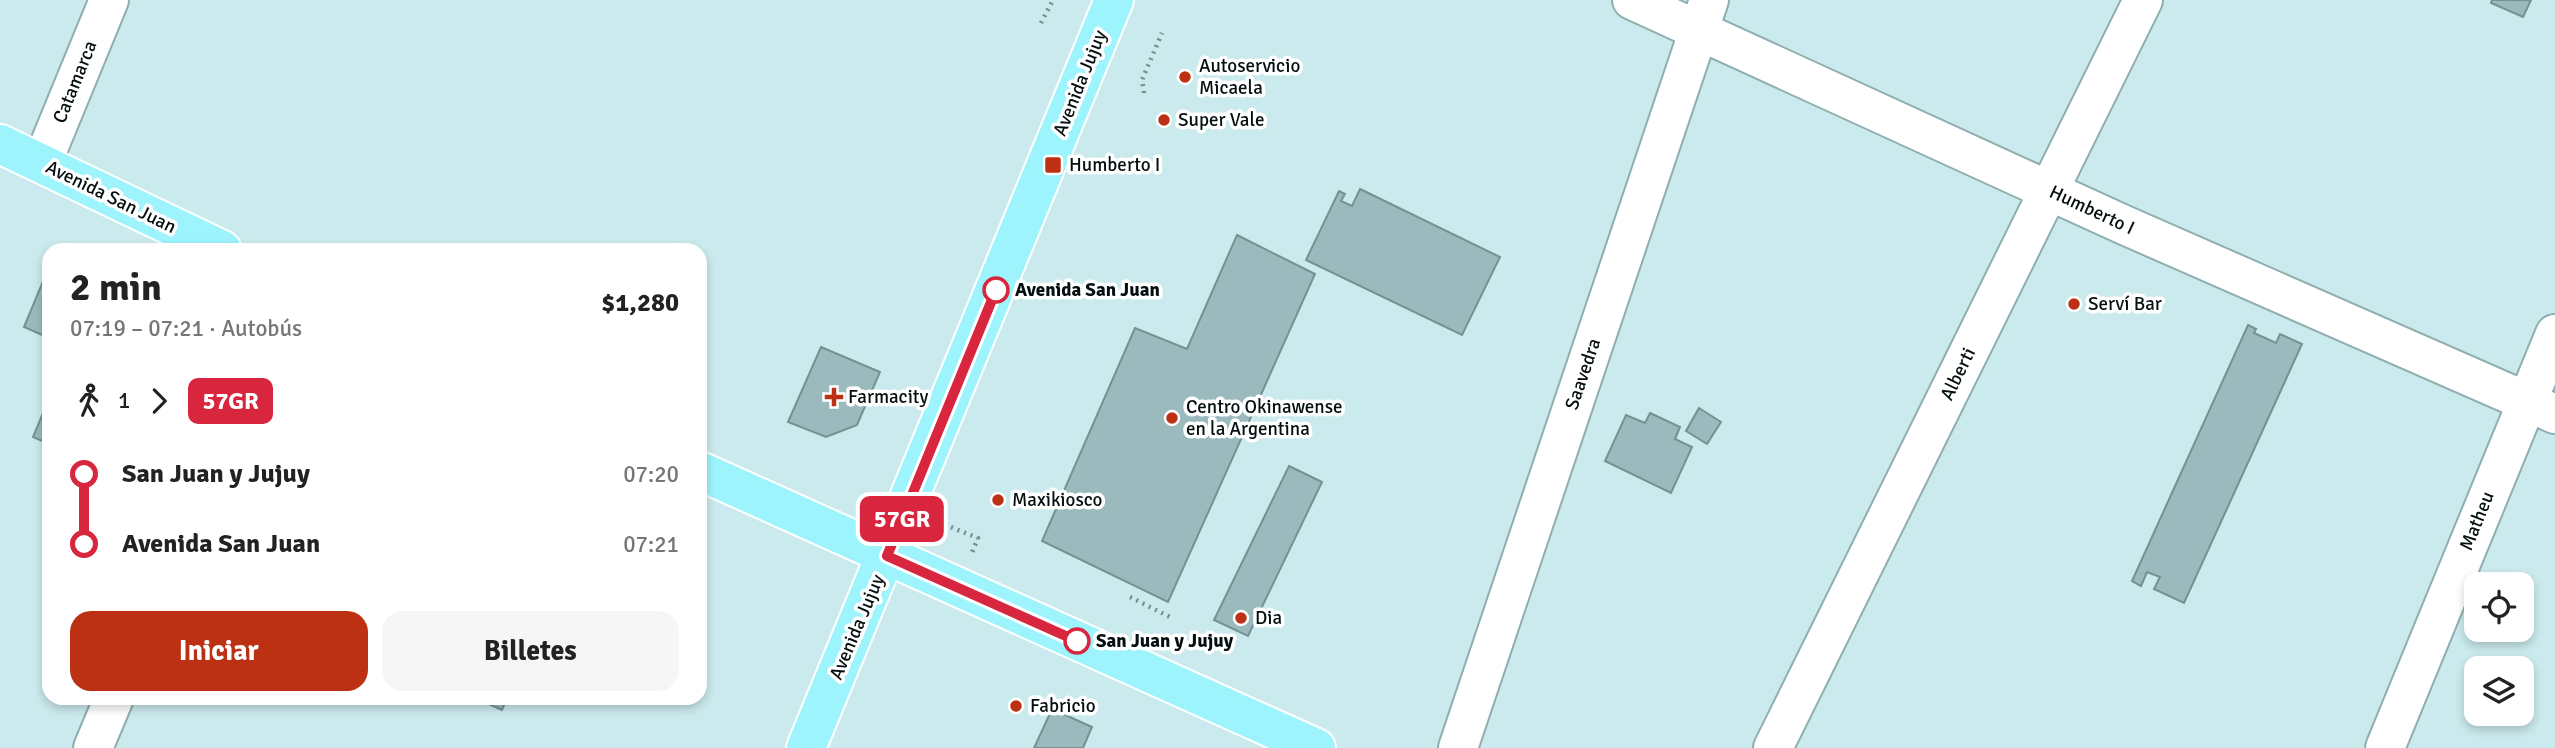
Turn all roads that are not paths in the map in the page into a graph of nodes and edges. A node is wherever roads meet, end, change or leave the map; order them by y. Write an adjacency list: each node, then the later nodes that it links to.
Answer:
1 (109, 0): 7 (street, Catamarca)
2 (1114, 0): 13 (main road, Avenida Jujuy)
3 (1632, 0): 5 (street, Humberto I)
4 (2143, 0): 8 (street, Alberti)
5 (1704, 16): 8 (street, Humberto I); 18 (street, Saavedra)
6 (0, 144): 7 (main road, Avenida San Juan)
7 (42, 163): 9 (main road, Avenida San Juan)
8 (2049, 190): 11 (street, Humberto I); 19 (street, Alberti)
9 (208, 243)
10 (2555, 334): 11 (street, Matheu)
11 (2540, 407): 20 (street, Matheu)
12 (707, 474): 13 (main road)
13 (887, 556): 15 (main road); 17 (main road, Avenida Jujuy)
14 (111, 705): 16 (street)
15 (1300, 745)
16 (93, 748)
17 (806, 748)
18 (1458, 748)
19 (1773, 748)
20 (2385, 748)

